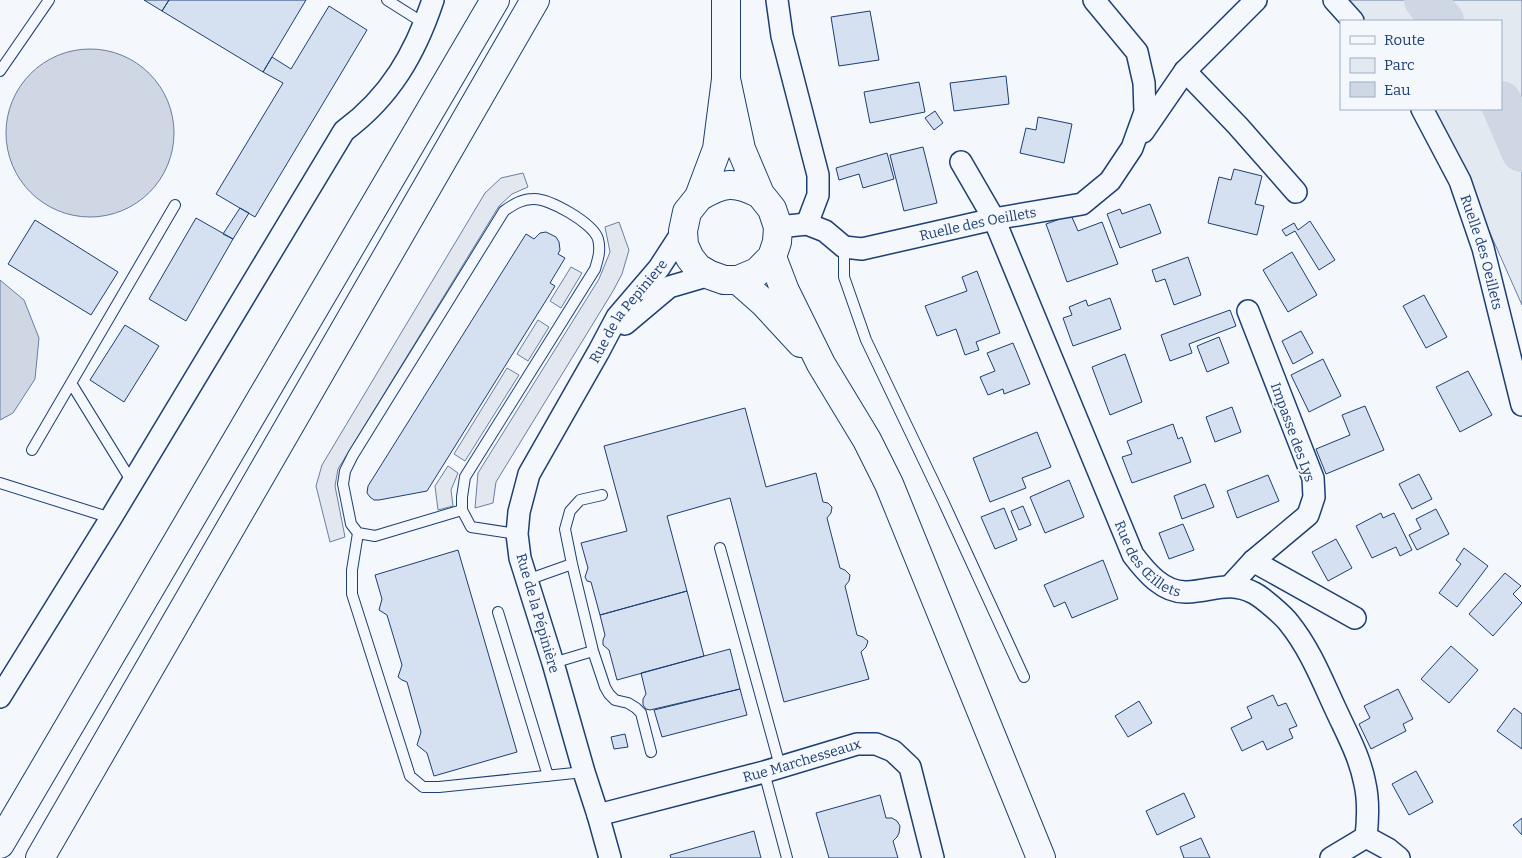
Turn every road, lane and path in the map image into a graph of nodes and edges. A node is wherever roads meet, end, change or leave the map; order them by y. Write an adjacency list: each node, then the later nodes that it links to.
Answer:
1 (49, 0): 13 (lane)
2 (387, 0): 12 (lane)
3 (432, 0): 12 (street)
4 (495, 0): 61 (main road)
5 (535, 0): 62 (main road)
6 (726, 0): 15 (main road)
7 (777, 0): 24 (street)
8 (1094, 0): 17 (street, Ruelle des Oeillets)
9 (1256, 0): 14 (street, Ruelle des Oeillets)
10 (1334, 0): 11 (street)
11 (1352, 20)
12 (425, 24): 37 (street)
13 (0, 71)
14 (1185, 72): 17 (street, Ruelle des Oeillets); 19 (street)
15 (726, 79): 20 (main road); 21 (main road)
16 (1423, 110): 35 (street, Ruelle des Oeillets)
17 (1132, 148): 23 (street, Ruelle des Oeillets)
18 (960, 162): 23 (street, Rue des Œillets)
19 (1296, 192)
20 (760, 194): 21 (main road); 25 (main road)
21 (699, 197): 26 (main road)
22 (175, 205): 34 (lane)
23 (994, 219): 27 (street, Ruelle des Oeillets); 48 (street, Rue des Œillets)
24 (807, 224): 25 (street); 27 (street)
25 (778, 227): 28 (main road)
26 (683, 231): 29 (main road); 32 (street, Rue de la Pepiniere)
27 (844, 247): 53 (lane)
28 (772, 257): 30 (main road); 33 (main road)
29 (710, 275): 30 (main road); 32 (street, Rue de la Pepiniere)
30 (738, 280): 33 (main road)
31 (1248, 311): 45 (street, Impasse des Lys)
32 (599, 351): 43 (street, Rue de la Pépinière)
33 (821, 364): 66 (main road)
34 (71, 383): 36 (lane); 37 (lane)
35 (1522, 404)
36 (32, 450)
37 (132, 482): 41 (street)
38 (0, 483): 41 (lane)
39 (602, 495): 46 (lane)
40 (462, 510): 42 (lane); 42 (lane); 43 (lane)
41 (111, 518): 54 (street)
42 (358, 533): 58 (lane)
43 (516, 534): 47 (street, Rue de la Pépinière)
44 (720, 548): 56 (lane)
45 (1252, 561): 48 (street, Impasse des Lys); 50 (street)
46 (572, 564): 47 (lane); 51 (lane)
47 (527, 580): 52 (street, Rue de la Pépinière)
48 (1231, 585): 60 (street, Rue des Œillets)
49 (498, 612): 58 (lane)
50 (1355, 618)
51 (594, 652): 52 (lane); 55 (lane)
52 (553, 663): 57 (street, Rue de la Pépinière)
53 (1024, 677)
54 (0, 697)
55 (651, 752)
56 (772, 769): 59 (street, Rue Marchesseaux); 64 (lane); 65 (street, Rue Marchesseaux)
57 (584, 772): 58 (lane); 59 (street, Rue de la Pépinière)
58 (548, 776)
59 (598, 815): 63 (street, Rue de la Pépinière)
60 (1366, 837): 67 (street); 68 (street)
61 (0, 844)
62 (40, 858)
63 (610, 858)
64 (786, 858)
65 (933, 858)
66 (1041, 858)
67 (1330, 858)
68 (1399, 858)

